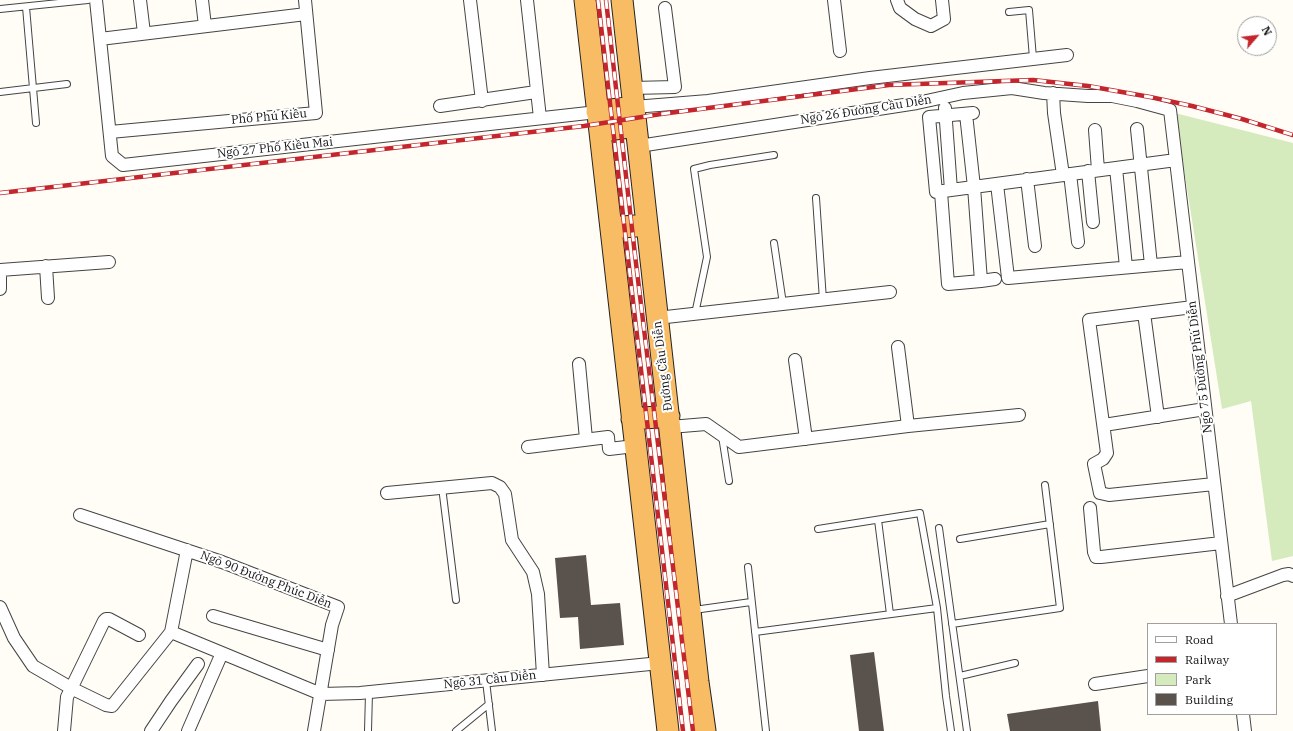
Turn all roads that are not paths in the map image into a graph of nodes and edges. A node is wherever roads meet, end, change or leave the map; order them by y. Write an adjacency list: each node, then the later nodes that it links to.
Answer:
1 (88, 0): 13 (lane)
2 (96, 0): 20 (street, Ngõ 27 Phố Kiều Mai)
3 (140, 0): 19 (street)
4 (202, 0): 18 (street)
5 (305, 0): 17 (street, Phố Phú Kiều)
6 (470, 0): 30 (street)
7 (527, 0): 27 (street)
8 (585, 0): 35 (highway)
9 (622, 0): 33 (highway, Đường Cầu Diễn)
10 (834, 0): 21 (street)
11 (897, 0): 12 (street)
12 (942, 0)
13 (26, 7): 15 (lane); 25 (lane)
14 (665, 8): 33 (street)
15 (0, 9)
16 (1009, 12): 23 (lane)
17 (306, 14): 18 (street); 39 (street, Phố Phú Kiều)
18 (205, 26): 19 (street)
19 (144, 33): 20 (street)
20 (100, 38): 39 (street, Ngõ 27 Phố Kiều Mai)
21 (840, 52)
22 (1067, 54): 23 (street)
23 (1033, 58): 33 (street)
24 (67, 84): 25 (lane)
25 (33, 88): 26 (lane); 36 (lane)
26 (0, 92)
27 (536, 92): 30 (street); 34 (street)
28 (1053, 93): 29 (street); 41 (street, Ngõ 75 Đường Phú Diễn); 45 (street)
29 (944, 98): 32 (street, Ngõ 26 Đường Cầu Diễn); 33 (street, Ngõ 26 Đường Cầu Diễn)
30 (482, 101): 31 (street)
31 (440, 106)
32 (945, 115): 48 (street); 49 (street, Ngõ 26 Đường Cầu Diễn); 49 (street)
33 (635, 117): 35 (highway); 52 (highway, Đường Cầu Diễn)
34 (540, 118): 35 (street, Ngõ 27 Phố Kiều Mai); 39 (street, Ngõ 27 Phố Kiều Mai)
35 (599, 121): 53 (highway)
36 (36, 123)
37 (1137, 129): 42 (street)
38 (1095, 130): 44 (street)
39 (110, 132)
40 (774, 155): 72 (lane)
41 (1176, 160): 42 (street); 58 (street, Ngõ 75 Đường Phú Diễn)
42 (1141, 164): 43 (street); 59 (street)
43 (1116, 168): 44 (street); 61 (street)
44 (1093, 171): 45 (street); 51 (street)
45 (1066, 174): 46 (street); 54 (street)
46 (1027, 179): 47 (street); 56 (street)
47 (997, 184): 48 (street); 61 (street)
48 (974, 187): 49 (street); 64 (street)
49 (946, 191): 64 (street, Ngõ 26 Đường Cầu Diễn)
50 (816, 198): 68 (lane)
51 (1093, 222)
52 (647, 225): 53 (highway); 73 (highway, Đường Cầu Diễn)
53 (611, 228): 80 (highway)
54 (1078, 242)
55 (774, 243): 69 (lane)
56 (1035, 246)
57 (109, 262): 60 (street)
58 (1188, 262): 59 (street); 70 (street, Ngõ 75 Đường Phú Diễn)
59 (1151, 265): 61 (street)
60 (46, 266): 62 (street); 67 (street)
61 (1126, 267)
62 (0, 271): 65 (street)
63 (995, 279): 64 (street)
64 (981, 281)
65 (0, 289)
66 (890, 292): 68 (street)
67 (48, 298)
68 (823, 300): 69 (street)
69 (783, 304): 72 (street)
70 (1193, 307): 71 (street); 77 (street, Ngõ 75 Đường Phú Diễn)
71 (1144, 313): 79 (street); 82 (street)
72 (694, 314): 73 (street)
73 (657, 318): 81 (highway, Đường Cầu Diễn)
74 (898, 347): 83 (street)
75 (795, 360): 86 (street)
76 (579, 364): 85 (street)
77 (1205, 409): 79 (street); 90 (street, Ngõ 75 Đường Phú Diễn)
78 (1019, 415): 83 (street)
79 (1158, 417): 82 (street)
80 (632, 419): 81 (highway); 87 (highway)
81 (670, 421): 84 (street); 110 (highway, Đường Cầu Diễn)
82 (1104, 425): 90 (street)
83 (908, 426): 86 (street)
84 (722, 435): 86 (street); 89 (lane)
85 (586, 439): 87 (street); 88 (street)
86 (806, 439)
87 (635, 446): 122 (highway)
88 (528, 447)
89 (729, 481)
90 (1214, 484): 101 (street, Ngõ 75 Đường Phú Diễn)
91 (1045, 485): 97 (lane)
92 (442, 487): 93 (street); 106 (lane); 123 (street)
93 (388, 493)
94 (1090, 508): 101 (street)
95 (80, 515): 102 (street, Ngõ 90 Đường Phúc Diễn)
96 (878, 520): 99 (lane); 109 (lane); 111 (lane)
97 (1050, 524): 100 (lane); 114 (lane)
98 (939, 528): 114 (lane)
99 (818, 529)
100 (960, 539)
101 (1220, 543): 105 (street, Ngõ 75 Đường Phú Diễn)
102 (187, 550): 115 (street, Ngõ 90 Đường Phúc Diễn); 118 (street, Ngõ 90 Đường Phúc Diễn)
103 (748, 567): 107 (lane)
104 (1293, 576): 105 (street)
105 (1228, 596): 113 (street, Ngõ 75 Đường Phú Diễn)
106 (456, 600)
107 (751, 602): 110 (lane); 116 (lane)
108 (0, 607): 128 (street)
109 (937, 608): 111 (lane); 143 (lane)
110 (690, 610): 141 (highway, Đường Cầu Diễn)
111 (890, 614): 116 (lane)
112 (213, 616): 118 (street)
113 (1231, 623)
114 (952, 624): 124 (lane)
115 (171, 632): 119 (street); 128 (street, Ngõ 90 Đường Phúc Diễn)
116 (755, 632): 142 (lane)
117 (139, 635): 128 (street)
118 (328, 650): 130 (street, Ngõ 90 Đường Phúc Diễn)
119 (222, 653): 130 (street); 135 (street)
120 (1015, 663): 124 (lane)
121 (198, 664): 134 (street)
122 (660, 664): 123 (street, Ngõ 31 Cầu Diễn); 140 (highway)
123 (543, 675): 126 (street, Ngõ 31 Cầu Diễn)
124 (960, 676): 144 (lane)
125 (1147, 676): 127 (street)
126 (486, 681): 129 (street, Ngõ 31 Cầu Diễn); 131 (lane)
127 (1095, 684)
128 (71, 688): 133 (street)
129 (369, 692): 130 (street, Ngõ 31 Cầu Diễn); 137 (lane)
130 (321, 694): 136 (street, Ngõ 90 Đường Phúc Diễn)
131 (489, 704): 138 (lane); 139 (lane)
132 (1243, 715): 145 (street)
133 (64, 731)
134 (151, 731)
135 (188, 731)
136 (314, 731)
137 (368, 731)
138 (456, 731)
139 (492, 731)
140 (668, 731)
141 (705, 731)
142 (766, 731)
143 (951, 731)
144 (967, 731)
145 (1245, 731)

